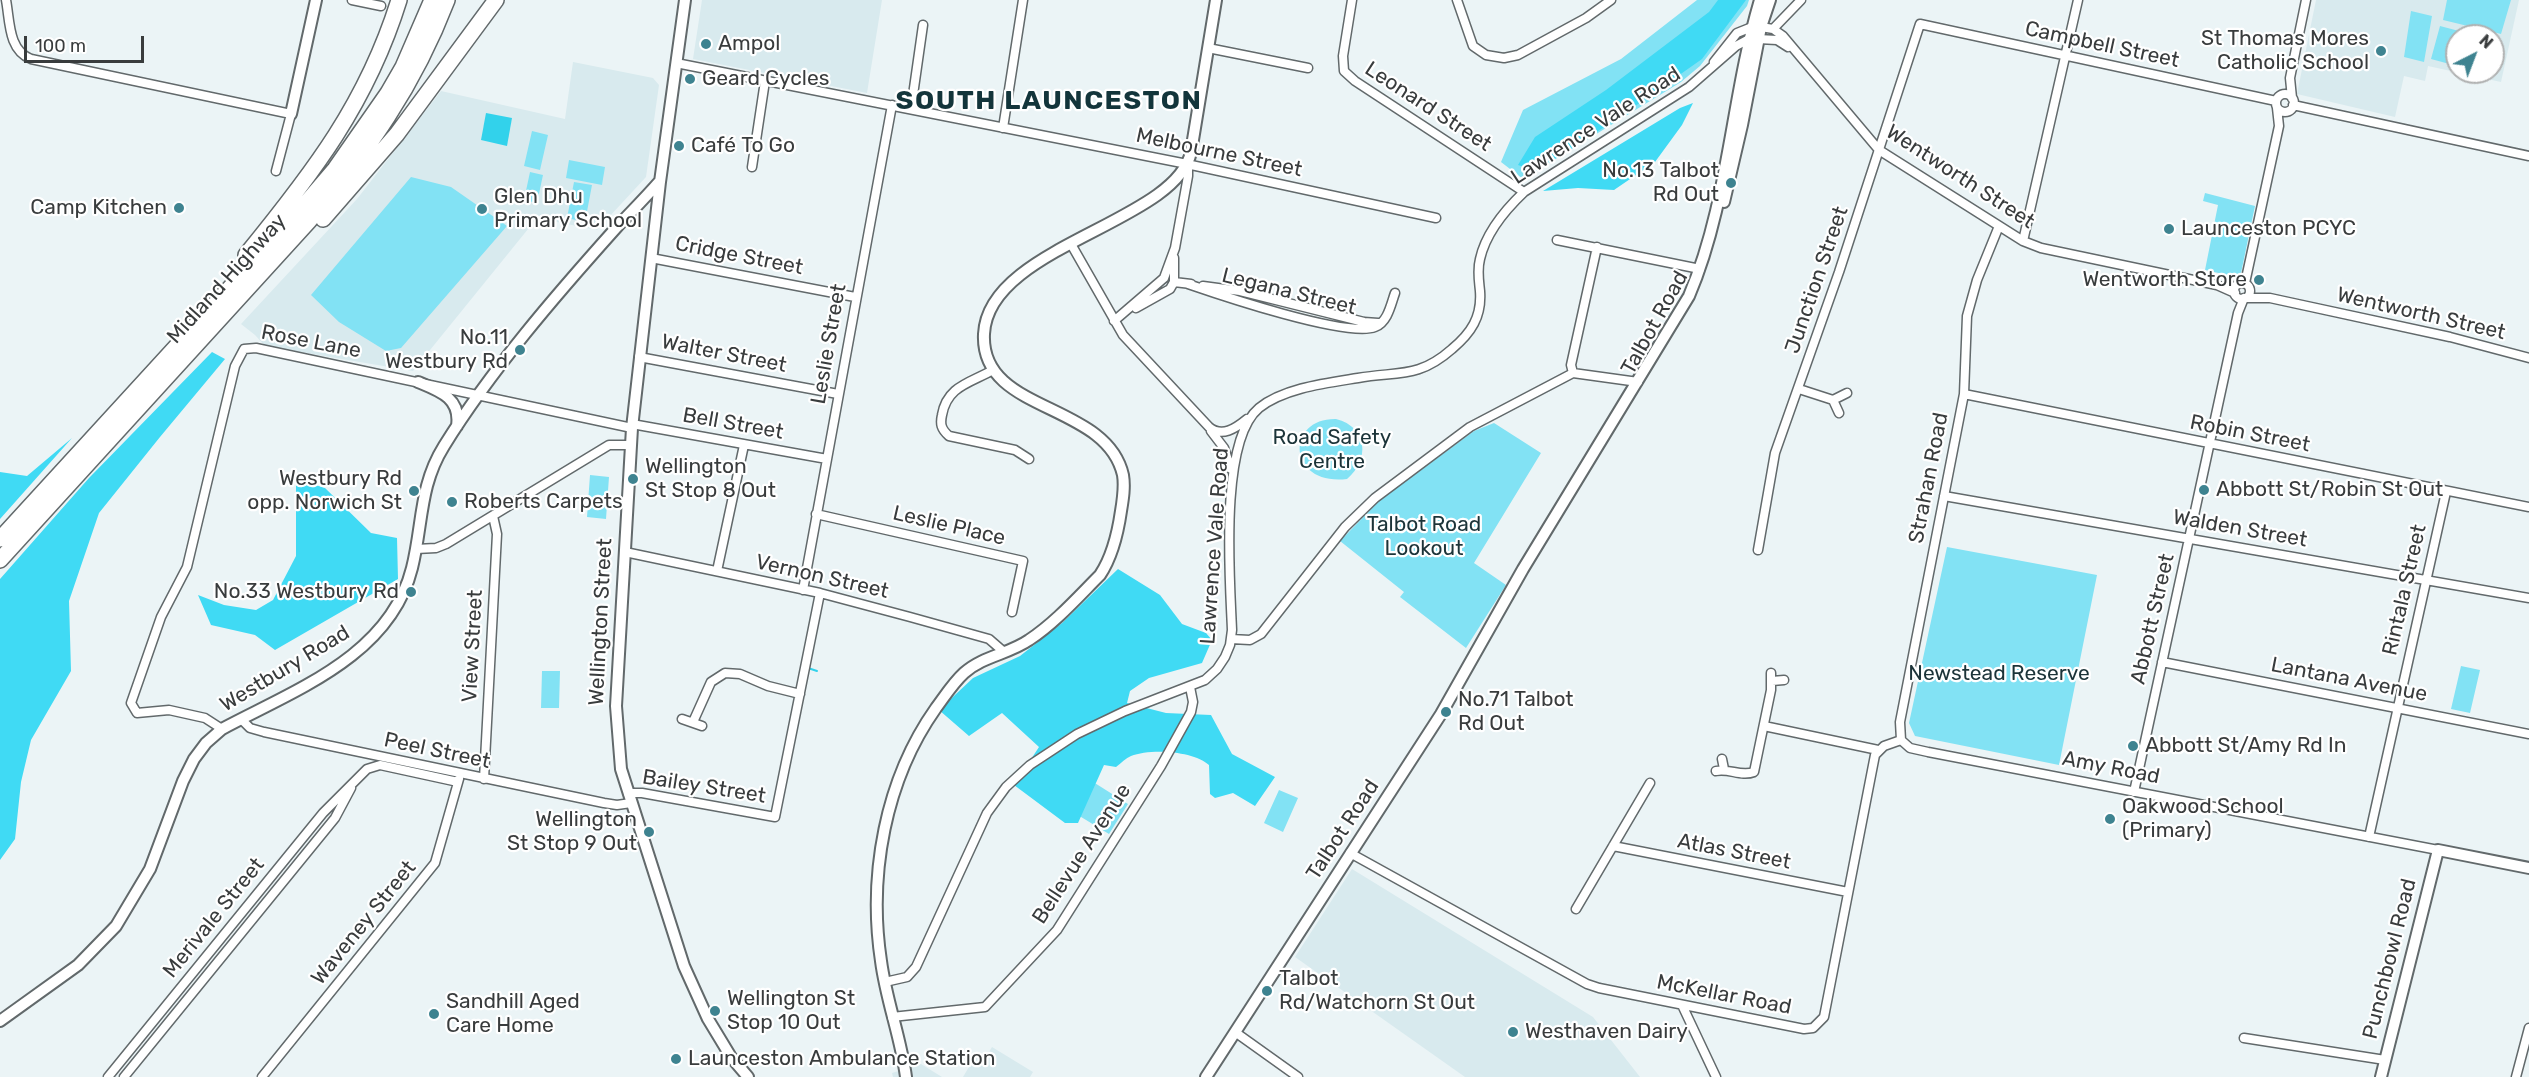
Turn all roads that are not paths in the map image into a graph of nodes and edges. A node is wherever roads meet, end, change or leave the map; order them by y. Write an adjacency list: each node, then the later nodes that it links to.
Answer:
1 (6, 0): 35 (street)
2 (316, 0): 35 (main road)
3 (352, 0): 19 (street)
4 (399, 0): 61 (highway)
5 (432, 0): 61 (highway, Midland Highway)
6 (447, 0): 72 (highway, Midland Highway)
7 (685, 0): 27 (main road, Wellington Street)
8 (1023, 0): 37 (street)
9 (1216, 0): 24 (main road)
10 (1352, 0): 44 (street, Leonard Street)
11 (1457, 0): 12 (street)
12 (1611, 0)
13 (1760, 0): 23 (main road)
14 (1770, 0): 23 (main road)
15 (1801, 0): 22 (street)
16 (2078, 0): 26 (street)
17 (2306, 0): 29 (street)
18 (494, 4): 72 (highway)
19 (381, 6)
20 (1920, 24): 26 (street, Campbell Street); 38 (street, Junction Street)
21 (923, 25): 34 (street)
22 (1773, 29): 23 (street); 25 (street, Wentworth Street)
23 (1756, 33): 25 (street, Wentworth Street); 44 (street, Lawrence Vale Road); 53 (main road, Talbot Road); 100 (main road, Talbot Road)
24 (1208, 48): 28 (street); 40 (main road)
25 (1793, 50): 38 (street, Wentworth Street)
26 (2066, 56): 31 (street, Campbell Street); 48 (street)
27 (676, 63): 30 (street, Melbourne Street); 43 (main road, Wellington Street)
28 (1308, 68)
29 (2290, 78): 31 (street); 32 (street)
30 (765, 81): 33 (street, Melbourne Street); 41 (street)
31 (2278, 101): 32 (street); 32 (street); 36 (street, Abbott Street)
32 (2291, 104): 36 (street, Abbott Street); 39 (street)
33 (892, 105): 34 (street, Melbourne Street); 57 (street, Leslie Street)
34 (911, 109): 37 (street, Melbourne Street)
35 (291, 114): 42 (street)
36 (2279, 126): 55 (street, Abbott Street)
37 (1003, 128): 40 (street, Melbourne Street)
38 (1879, 150): 46 (street, Wentworth Street); 66 (street, Junction Street)
39 (2529, 156)
40 (1188, 165): 45 (street, Melbourne Street); 49 (main road); 51 (street)
41 (752, 167)
42 (276, 171)
43 (660, 182): 52 (main road, Wellington Street); 70 (main road, Westbury Road)
44 (1524, 192): 73 (street, Lawrence Vale Road)
45 (1436, 218)
46 (1998, 226): 48 (street, Wentworth Street); 69 (street, Strahan Road)
47 (1557, 240): 50 (street)
48 (2023, 241): 55 (street, Wentworth Street)
49 (1071, 244): 58 (street); 62 (main road)
50 (1597, 246): 53 (street); 63 (street)
51 (1175, 248): 54 (street); 58 (street)
52 (651, 258): 57 (street, Cridge Street); 59 (main road, Wellington Street)
53 (1700, 269): 65 (main road, Talbot Road)
54 (1174, 282): 56 (street, Legana Street); 58 (street)
55 (2242, 291): 60 (street, Wentworth Street); 79 (street, Abbott Street)
56 (1395, 292)
57 (855, 297): 68 (street, Leslie Street)
58 (1114, 321): 77 (street)
59 (639, 357): 68 (street, Walter Street); 76 (main road, Wellington Street)
60 (2529, 358)
61 (162, 361): 89 (highway, Midland Highway)
62 (993, 370): 82 (street); 103 (main road)
63 (1573, 373): 65 (street); 102 (street)
64 (418, 382): 70 (street, Rose Lane); 75 (main road); 114 (street, Rose Lane)
65 (1638, 382): 100 (main road, Talbot Road)
66 (1799, 389): 71 (street); 92 (street, Junction Street)
67 (1847, 393): 71 (street)
68 (838, 394): 81 (street, Leslie Street)
69 (1964, 394): 79 (street, Robin Street); 85 (street, Strahan Road)
70 (479, 397): 75 (main road, Westbury Road); 76 (street, Rose Lane)
71 (1833, 400): 74 (street)
72 (145, 401): 94 (highway, Midland Highway)
73 (1253, 413): 77 (street); 83 (street, Lawrence Vale Road)
74 (1839, 413)
75 (457, 426): 91 (main road, Westbury Road)
76 (632, 426): 78 (street, Bell Street); 80 (main road, Wellington Street)
77 (1209, 428): 83 (street)
78 (744, 444): 81 (street, Bell Street); 95 (street)
79 (2210, 444): 84 (street, Robin Street); 90 (street, Abbott Street)
80 (630, 445): 88 (street); 93 (main road, Wellington Street)
81 (827, 459): 87 (street, Leslie Street)
82 (1029, 459)
83 (1232, 482): 102 (street, Lawrence Vale Road)
84 (2446, 492): 86 (street, Robin Street); 96 (street, Rintala Street)
85 (1944, 496): 90 (street, Walden Street); 116 (street, Strahan Road)
86 (2529, 507)
87 (816, 514): 97 (street, Leslie Street); 101 (street, Leslie Place)
88 (493, 516): 91 (street); 120 (street, View Street)
89 (0, 538)
90 (2190, 539): 96 (street, Walden Street); 104 (street, Abbott Street)
91 (417, 549): 109 (main road, Westbury Road)
92 (1758, 550)
93 (625, 552): 95 (street, Vernon Street); 124 (main road, Wellington Street)
94 (0, 560)
95 (717, 571): 97 (street, Vernon Street)
96 (2426, 580): 99 (street, Walden Street); 108 (street, Rintala Street)
97 (803, 590): 98 (street, Vernon Street)
98 (820, 593): 103 (street, Vernon Street); 107 (street)
99 (2529, 598)
100 (1508, 600): 128 (main road, Talbot Road)
101 (1012, 612)
102 (1231, 639): 106 (street, Lawrence Vale Road)
103 (1004, 652): 132 (main road)
104 (2162, 662): 108 (street, Lantana Avenue); 123 (street, Abbott Street)
105 (1784, 680): 113 (street)
106 (1190, 687): 132 (street, Lawrence Vale Road); 134 (street, Bellevue Avenue)
107 (800, 694): 111 (street); 124 (street, Bailey Street)
108 (2398, 708): 115 (street, Lantana Avenue); 125 (street, Rintala Street)
109 (241, 719): 114 (main road, Westbury Road); 119 (street, Peel Street)
110 (682, 719): 111 (street)
111 (693, 722): 112 (street)
112 (702, 726)
113 (1764, 726): 117 (street); 118 (street)
114 (222, 729): 135 (main road, Westbury Road)
115 (2529, 734)
116 (1901, 740): 117 (street); 123 (street, Amy Road)
117 (1878, 750): 130 (street, McKellar Road)
118 (1722, 759)
119 (459, 778): 120 (street, Peel Street); 122 (street, Merivale Street); 142 (street, Waveney Street)
120 (484, 779): 124 (street, Peel Street)
121 (1650, 783): 126 (street)
122 (352, 785): 140 (street, Merivale Street); 141 (street, Merivale Street)
123 (2134, 792): 125 (street, Amy Road)
124 (629, 798): 143 (main road, Wellington Street)
125 (2369, 837): 127 (street, Amy Road)
126 (1613, 846): 130 (street, Atlas Street); 131 (street)
127 (2438, 850): 129 (main road, Amy Road); 139 (main road, Punchbowl Road)
128 (1350, 853): 133 (street, McKellar Road); 137 (main road, Talbot Road)
129 (2529, 868)
130 (1848, 892): 133 (street, McKellar Road)
131 (1576, 909)
132 (885, 982): 134 (main road)
133 (1682, 1005): 147 (street)
134 (892, 1017): 144 (main road)
135 (0, 1021)
136 (2529, 1028): 149 (street)
137 (1235, 1032): 145 (main road, Talbot Road); 146 (street)
138 (2244, 1038): 139 (street)
139 (2385, 1060): 148 (main road, Punchbowl Road)
140 (108, 1077)
141 (124, 1077)
142 (262, 1077)
143 (748, 1077)
144 (906, 1077)
145 (1206, 1077)
146 (1298, 1077)
147 (1716, 1077)
148 (2380, 1077)
149 (2516, 1077)

